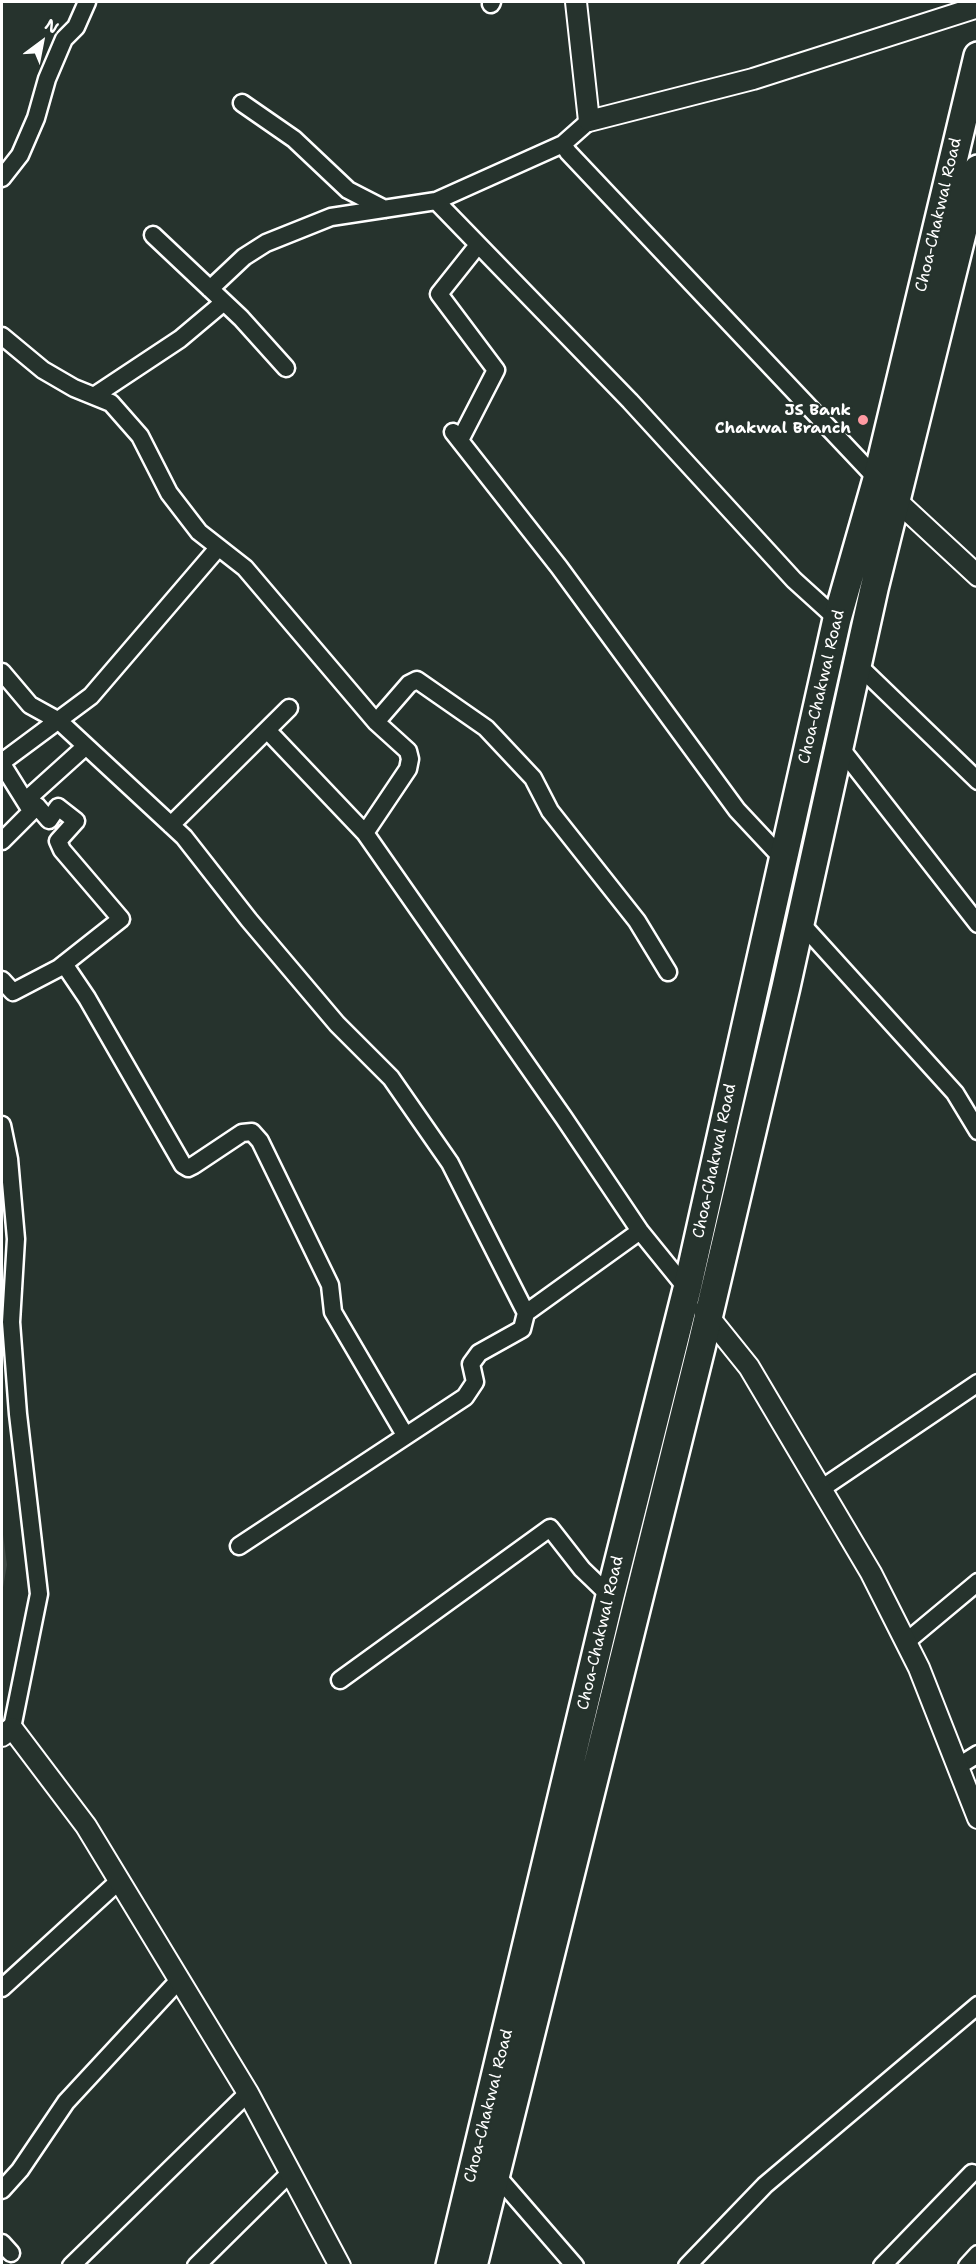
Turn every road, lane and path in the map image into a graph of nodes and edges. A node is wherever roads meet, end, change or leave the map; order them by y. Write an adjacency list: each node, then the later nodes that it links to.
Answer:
1 (87, 2): 9 (street)
2 (576, 2): 6 (street)
3 (978, 7): 6 (street)
4 (978, 56): 20 (highway, Choa-Chakwal Road)
5 (242, 103): 12 (street)
6 (589, 121): 7 (street)
7 (563, 144): 10 (street); 20 (street)
8 (978, 169): 11 (highway)
9 (2, 178)
10 (436, 201): 12 (street); 14 (street)
11 (973, 207): 21 (highway)
12 (385, 209): 15 (street)
13 (153, 235): 15 (street)
14 (478, 245): 24 (street); 39 (street)
15 (210, 289): 16 (street)
16 (224, 302): 18 (street); 19 (street)
17 (2, 336): 19 (street)
18 (286, 368)
19 (94, 396): 22 (street)
20 (877, 479): 24 (highway, Choa-Chakwal Road)
21 (896, 500): 23 (street); 25 (highway)
22 (218, 548): 28 (street); 29 (street)
23 (978, 576)
24 (837, 620): 39 (highway, Choa-Chakwal Road)
25 (857, 664): 32 (highway); 34 (street)
26 (2, 672): 28 (street)
27 (289, 708): 30 (street)
28 (58, 721): 31 (street); 33 (street)
29 (376, 722): 37 (street); 43 (street)
30 (267, 730): 36 (street); 37 (street)
31 (86, 746): 35 (street); 36 (street)
32 (839, 746): 40 (highway); 41 (street)
33 (2, 763): 35 (street)
34 (978, 781)
35 (28, 806): 38 (street); 42 (street)
36 (171, 825): 49 (street)
37 (364, 833): 47 (street)
38 (2, 841)
39 (782, 858): 48 (highway, Choa-Chakwal Road)
40 (800, 922): 46 (street); 50 (highway)
41 (978, 924)
42 (64, 964): 44 (street); 52 (street)
43 (668, 972)
44 (2, 980)
45 (2, 1125): 59 (street)
46 (978, 1131)
47 (640, 1231): 48 (street); 49 (street)
48 (687, 1289): 50 (street); 56 (highway, Choa-Chakwal Road)
49 (526, 1313): 52 (street)
50 (708, 1316): 53 (street); 70 (highway)
51 (978, 1383): 53 (street)
52 (405, 1435): 54 (street)
53 (821, 1489): 57 (street)
54 (239, 1546)
55 (978, 1582): 57 (street)
56 (610, 1596): 58 (street); 76 (highway, Choa-Chakwal Road)
57 (906, 1642): 61 (street)
58 (340, 1680)
59 (7, 1732): 63 (street)
60 (978, 1754): 61 (street)
61 (957, 1767): 62 (street)
62 (978, 1818)
63 (120, 1880): 64 (street); 65 (street)
64 (180, 1979): 67 (street); 71 (street)
65 (2, 1988)
66 (978, 2005): 79 (street)
67 (248, 2093): 68 (street); 73 (street)
68 (291, 2173): 74 (street); 75 (street)
69 (972, 2173): 80 (street)
70 (496, 2176): 77 (highway); 78 (street)
71 (2, 2190)
72 (978, 2254): 81 (street)
73 (71, 2265)
74 (196, 2265)
75 (340, 2265)
76 (450, 2265)
77 (473, 2265)
78 (575, 2265)
79 (687, 2265)
80 (882, 2265)
81 (966, 2265)

